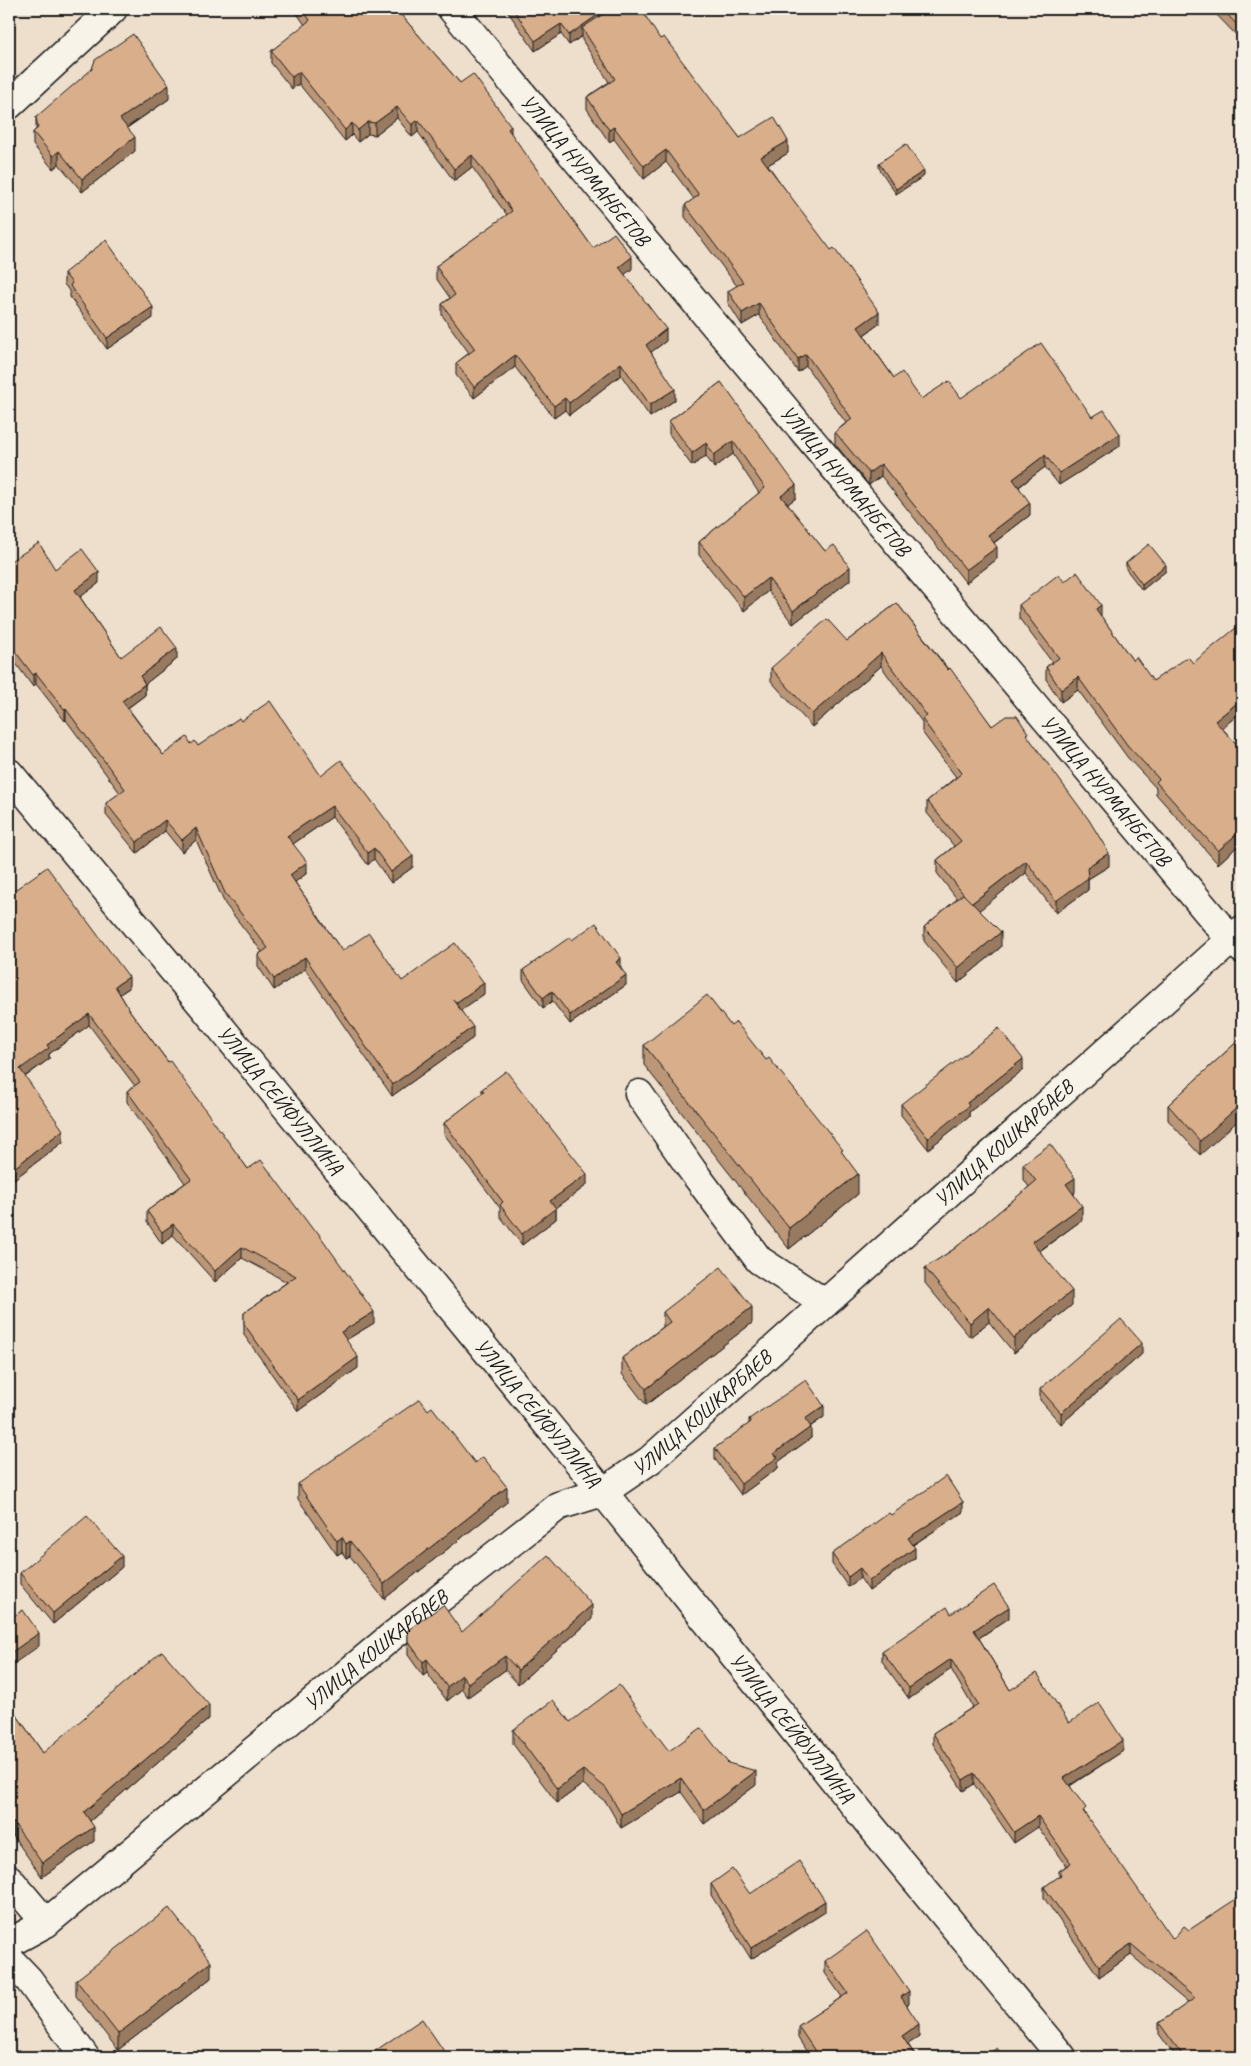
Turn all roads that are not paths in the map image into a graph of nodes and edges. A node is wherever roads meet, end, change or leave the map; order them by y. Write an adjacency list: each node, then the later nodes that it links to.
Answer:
1 (114, 9): 3 (street)
2 (452, 9): 5 (street, УЛИЦА НУРМАНБЕТОВ)
3 (9, 106)
4 (9, 773): 8 (street, УЛИЦА СЕЙФУЛЛИНА)
5 (1239, 940): 7 (street, УЛИЦА КОШКАРБАЕВ)
6 (639, 1094): 7 (street)
7 (825, 1303): 8 (street, УЛИЦА КОШКАРБАЕВ)
8 (603, 1492): 10 (street, УЛИЦА КОШКАРБАЕВ); 14 (street, УЛИЦА СЕЙФУЛЛИНА)
9 (9, 1879): 10 (street)
10 (46, 1922): 11 (street, УЛИЦА КОШКАРБАЕВ)
11 (9, 1943)
12 (9, 1960): 13 (street)
13 (85, 2057)
14 (1062, 2057)

